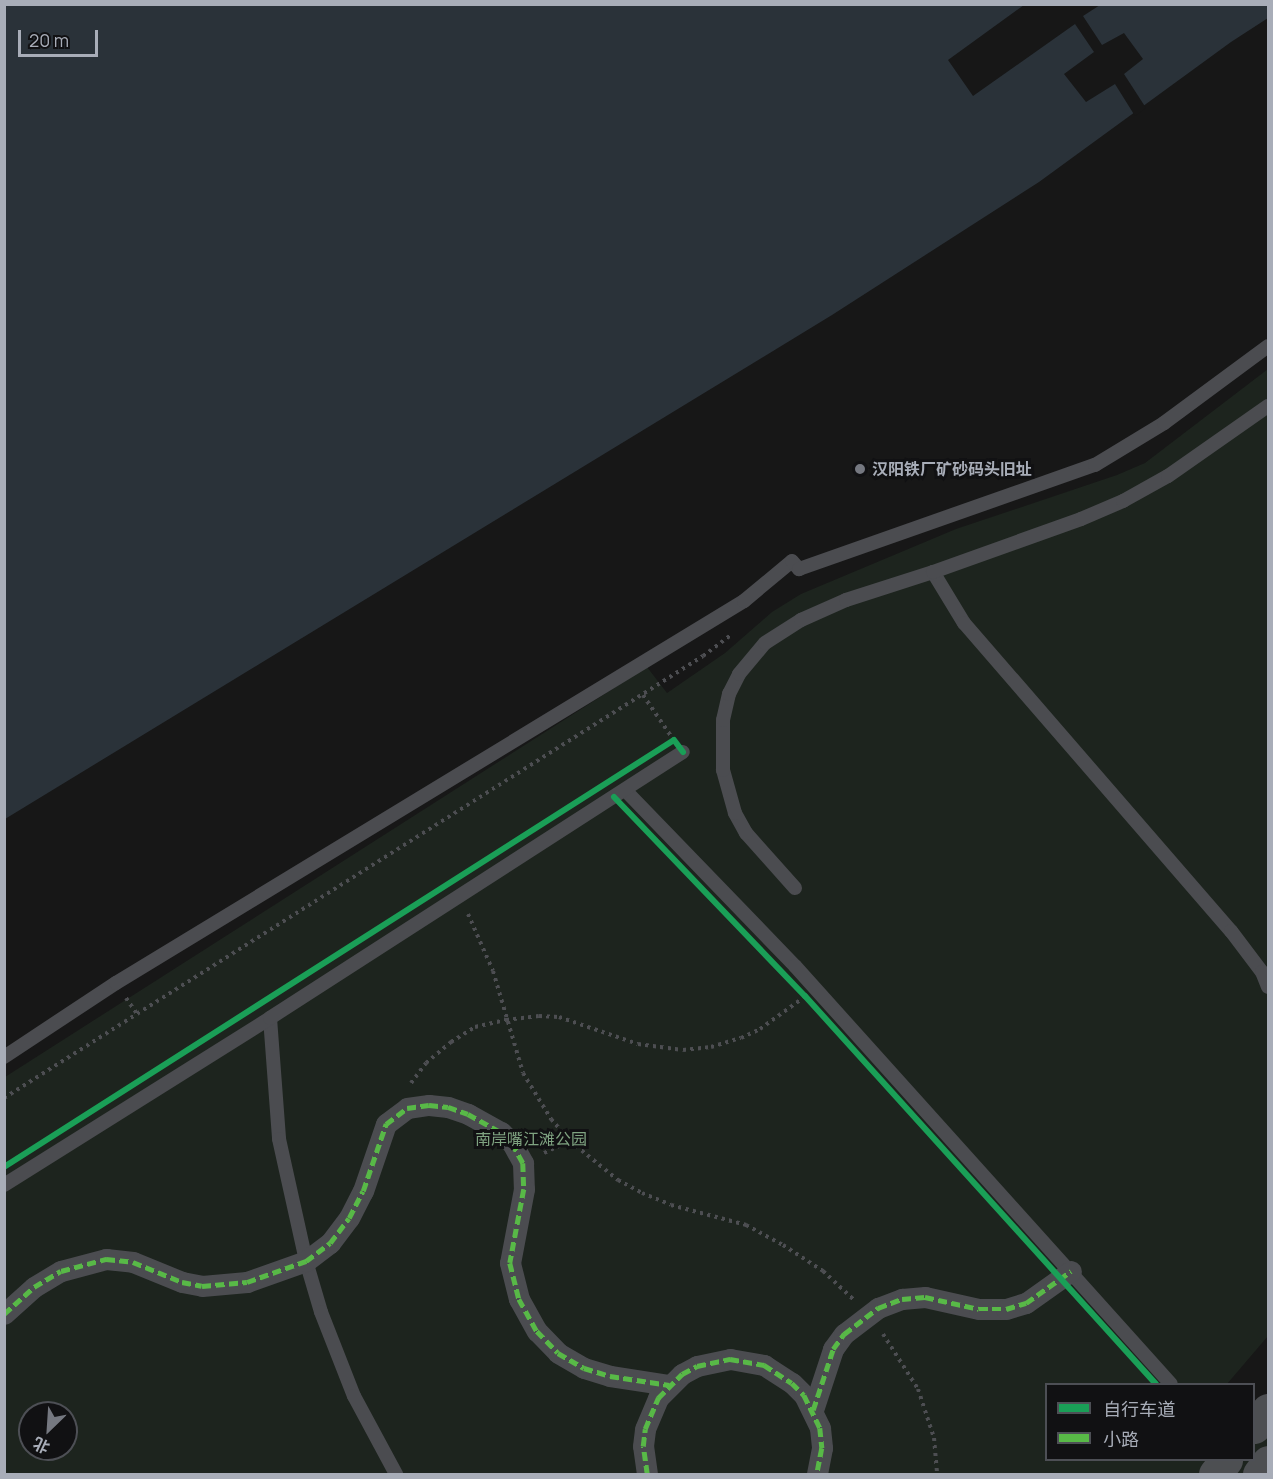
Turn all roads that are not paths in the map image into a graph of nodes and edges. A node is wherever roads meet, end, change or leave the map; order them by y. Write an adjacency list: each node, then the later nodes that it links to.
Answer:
1 (1269, 346): 9 (lane)
2 (1269, 406): 3 (lane)
3 (933, 572): 6 (lane); 7 (lane)
4 (682, 752): 5 (lane)
5 (625, 790): 8 (lane); 12 (lane)
6 (795, 888)
7 (1269, 987)
8 (270, 1018): 10 (lane); 11 (lane)
9 (4, 1057)
10 (4, 1185)
11 (306, 1261): 13 (street); 15 (street); 20 (lane)
12 (1071, 1271): 14 (lane); 16 (street)
13 (4, 1314)
14 (1170, 1383)
15 (669, 1385): 16 (street); 21 (street)
16 (813, 1410): 22 (street)
17 (1269, 1410): 18 (main road)
18 (1255, 1426)
19 (1251, 1465): 23 (main road); 24 (lane)
20 (396, 1474)
21 (647, 1474)
22 (817, 1474)
23 (1215, 1474)
24 (1267, 1474)

